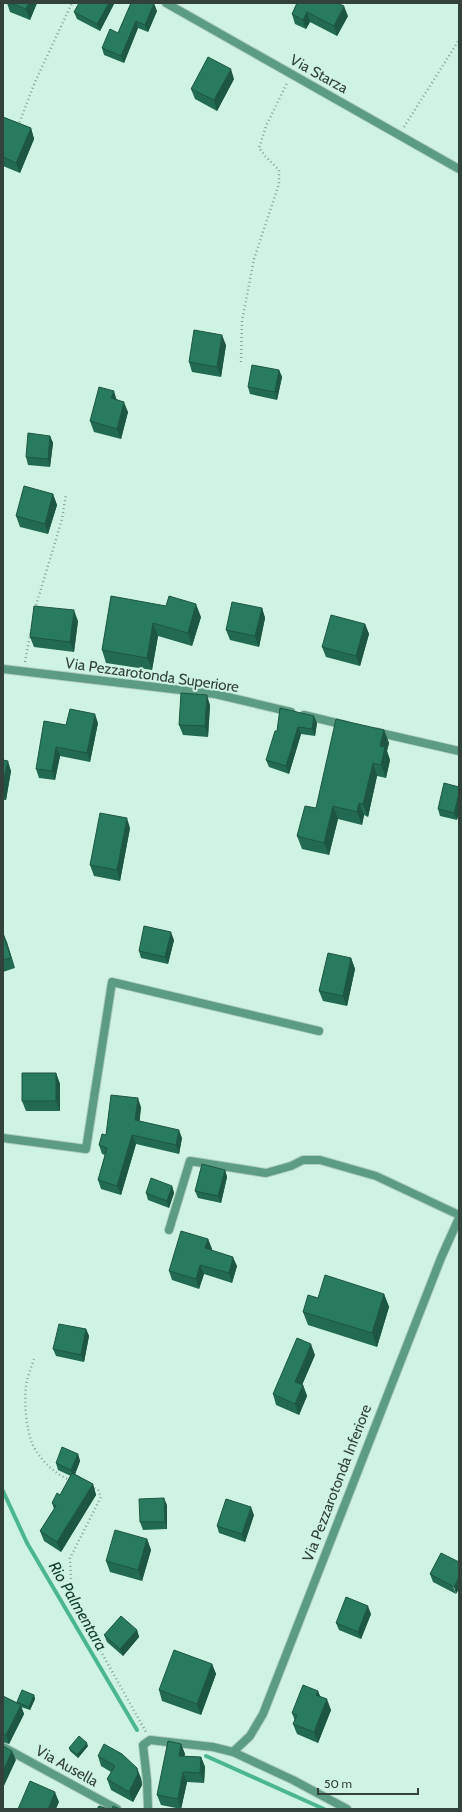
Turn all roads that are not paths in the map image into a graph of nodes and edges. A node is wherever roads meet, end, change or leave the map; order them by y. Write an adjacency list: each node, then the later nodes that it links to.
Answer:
1 (166, 3): 2 (street, Via Starza)
2 (459, 169)
3 (3, 669): 4 (street, Via Pezzarotonda Superiore)
4 (352, 726)
5 (367, 730): 6 (street)
6 (459, 751)
7 (319, 1031): 8 (street)
8 (3, 1138)
9 (459, 1217): 10 (street); 12 (street, Via Pezzarotonda Inferiore)
10 (169, 1230)
11 (3, 1747): 13 (street, Via Ausella)
12 (233, 1752): 14 (street); 15 (street)
13 (117, 1809)
14 (148, 1809)
15 (347, 1809)

